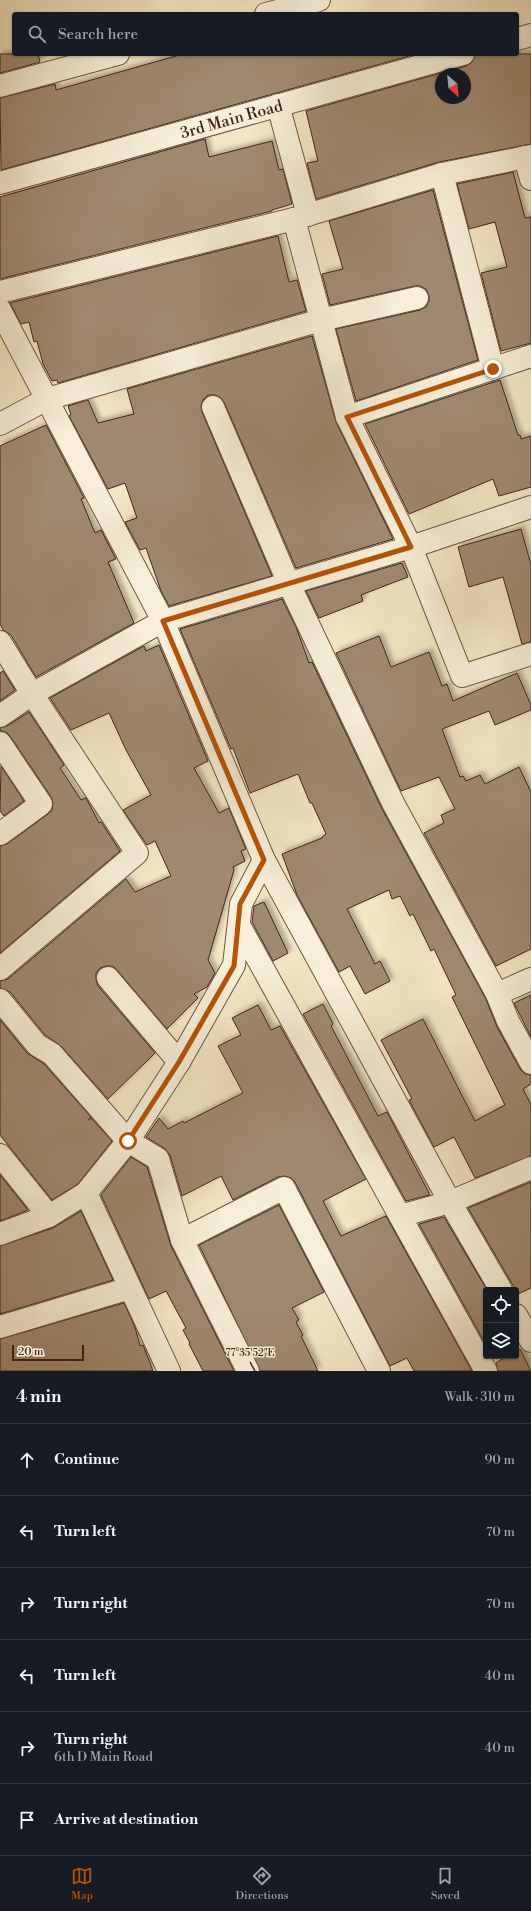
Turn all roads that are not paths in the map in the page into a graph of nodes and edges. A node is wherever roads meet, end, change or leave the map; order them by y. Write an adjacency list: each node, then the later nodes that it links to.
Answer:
1 (318, 0): 2 (street)
2 (273, 12)
3 (531, 35): 4 (street)
4 (519, 38)
5 (111, 56): 7 (street)
6 (456, 56): 8 (street, 3rd Main Road)
7 (0, 86)
8 (278, 105): 12 (street, 3rd Main Road); 13 (street)
9 (528, 156): 10 (street); 11 (street)
10 (442, 174): 13 (street); 19 (street)
11 (531, 179)
12 (0, 183)
13 (301, 217): 14 (street); 17 (street)
14 (0, 292)
15 (417, 298): 17 (street)
16 (2, 317): 20 (street)
17 (321, 320): 20 (street); 22 (street)
18 (531, 356): 19 (street)
19 (493, 369): 22 (street)
20 (47, 399): 23 (street); 27 (street)
21 (213, 407): 26 (street)
22 (347, 417): 25 (street)
23 (0, 424)
24 (531, 507): 25 (street)
25 (411, 547): 26 (street); 29 (street)
26 (289, 584): 27 (street); 39 (street)
27 (163, 621): 30 (street); 34 (street)
28 (1, 648): 30 (street)
29 (531, 654)
30 (32, 694): 31 (street); 36 (street)
31 (0, 716)
32 (0, 743): 33 (street)
33 (0, 834)
34 (264, 860): 35 (street); 47 (street)
35 (239, 925): 41 (street); 49 (street)
36 (0, 969)
37 (108, 978): 41 (street)
38 (531, 979): 39 (street)
39 (497, 994): 42 (street)
40 (0, 1000): 43 (street)
41 (179, 1062): 43 (street)
42 (531, 1063)
43 (128, 1141): 46 (street); 51 (street)
44 (0, 1155): 48 (street)
45 (531, 1168): 47 (street)
46 (86, 1193): 48 (street); 53 (street)
47 (450, 1202): 49 (street); 52 (street)
48 (49, 1216): 50 (street)
49 (400, 1216): 60 (street)
50 (0, 1234)
51 (182, 1240): 58 (street); 59 (street)
52 (499, 1287)
53 (130, 1288): 55 (street); 57 (street)
54 (519, 1320): 56 (street)
55 (0, 1327)
56 (531, 1341)
57 (169, 1371)
58 (248, 1371)
59 (378, 1371)
60 (486, 1371)

